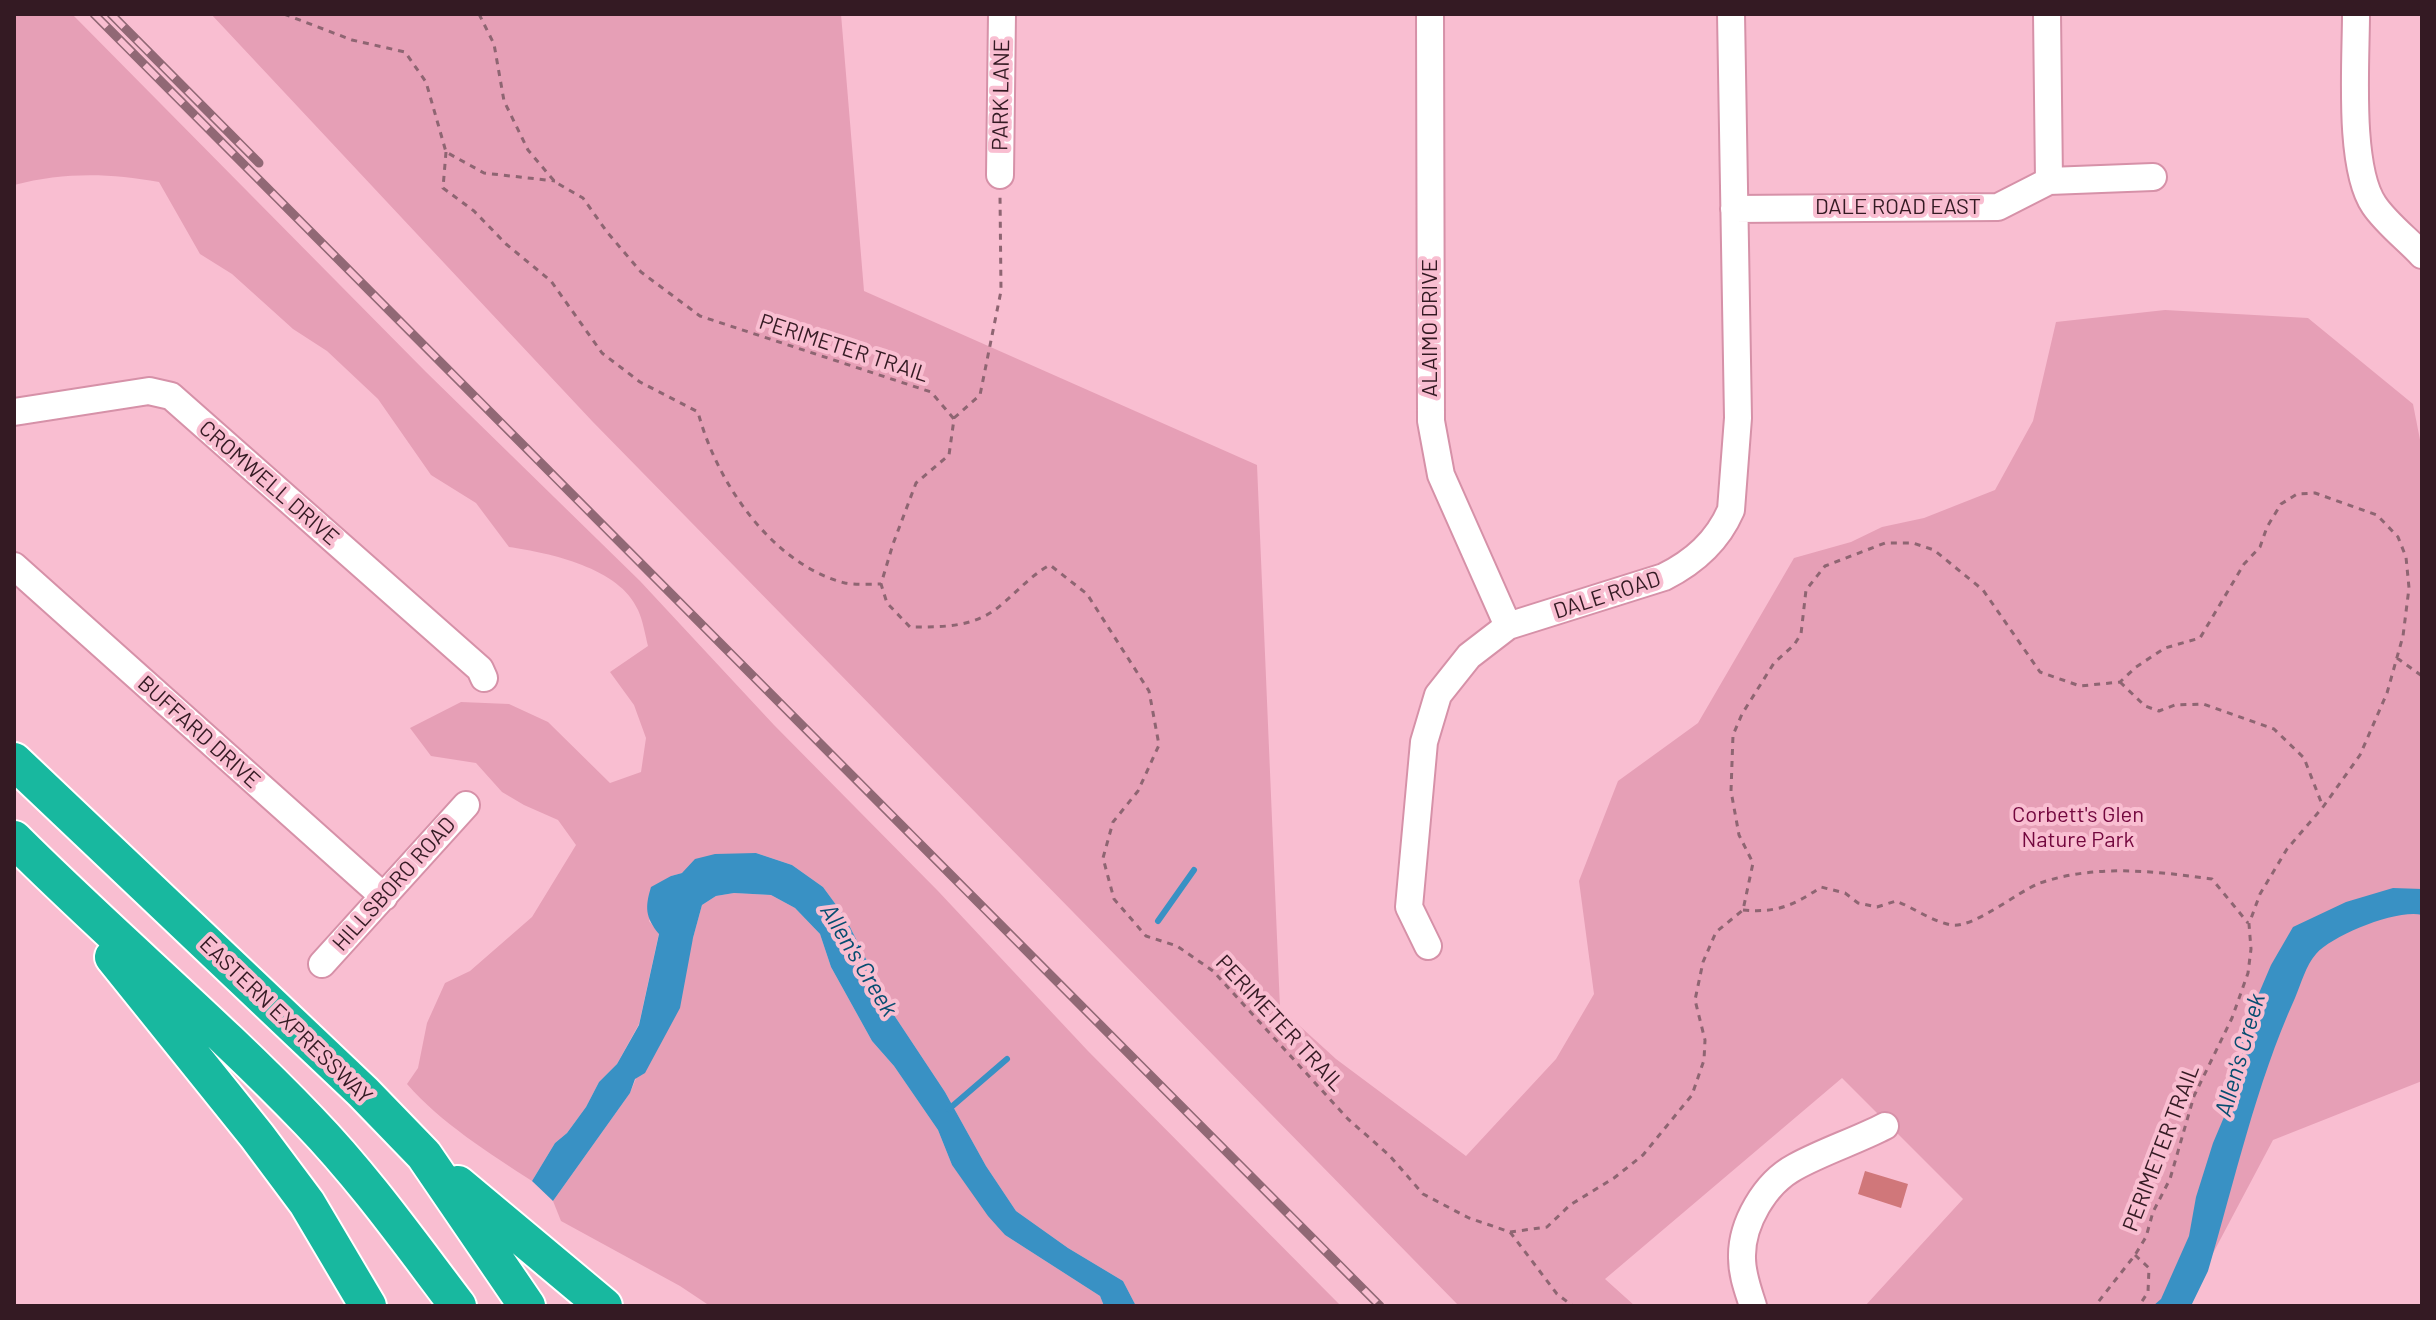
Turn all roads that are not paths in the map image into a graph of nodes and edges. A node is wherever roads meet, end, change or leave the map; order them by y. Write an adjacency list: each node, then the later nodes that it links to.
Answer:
1 (1002, 14): 6 (street, PARK LANE)
2 (1430, 14): 13 (street, ALAIMO DRIVE)
3 (1731, 14): 9 (street, DALE ROAD)
4 (2047, 14): 8 (street)
5 (2356, 14): 10 (street)
6 (1000, 175)
7 (2153, 177): 8 (street, DALE ROAD EAST)
8 (2049, 181): 9 (street, DALE ROAD EAST)
9 (1734, 209): 13 (street, DALE ROAD)
10 (2422, 255)
11 (14, 412): 14 (street, CROMWELL DRIVE)
12 (14, 566): 18 (street, BUFFARD DRIVE)
13 (1508, 626): 19 (street, DALE ROAD)
14 (484, 678)
15 (14, 761): 22 (highway, EASTERN EXPRESSWAY)
16 (466, 805): 18 (street, HILLSBORO ROAD)
17 (25, 851): 23 (highway); 24 (highway)
18 (384, 897): 20 (street, HILLSBORO ROAD)
19 (1428, 946)
20 (322, 964)
21 (1885, 1126): 27 (street)
22 (424, 1155): 25 (highway, EASTERN EXPRESSWAY); 26 (highway)
23 (368, 1306)
24 (458, 1306)
25 (527, 1306)
26 (604, 1306)
27 (1753, 1306)

